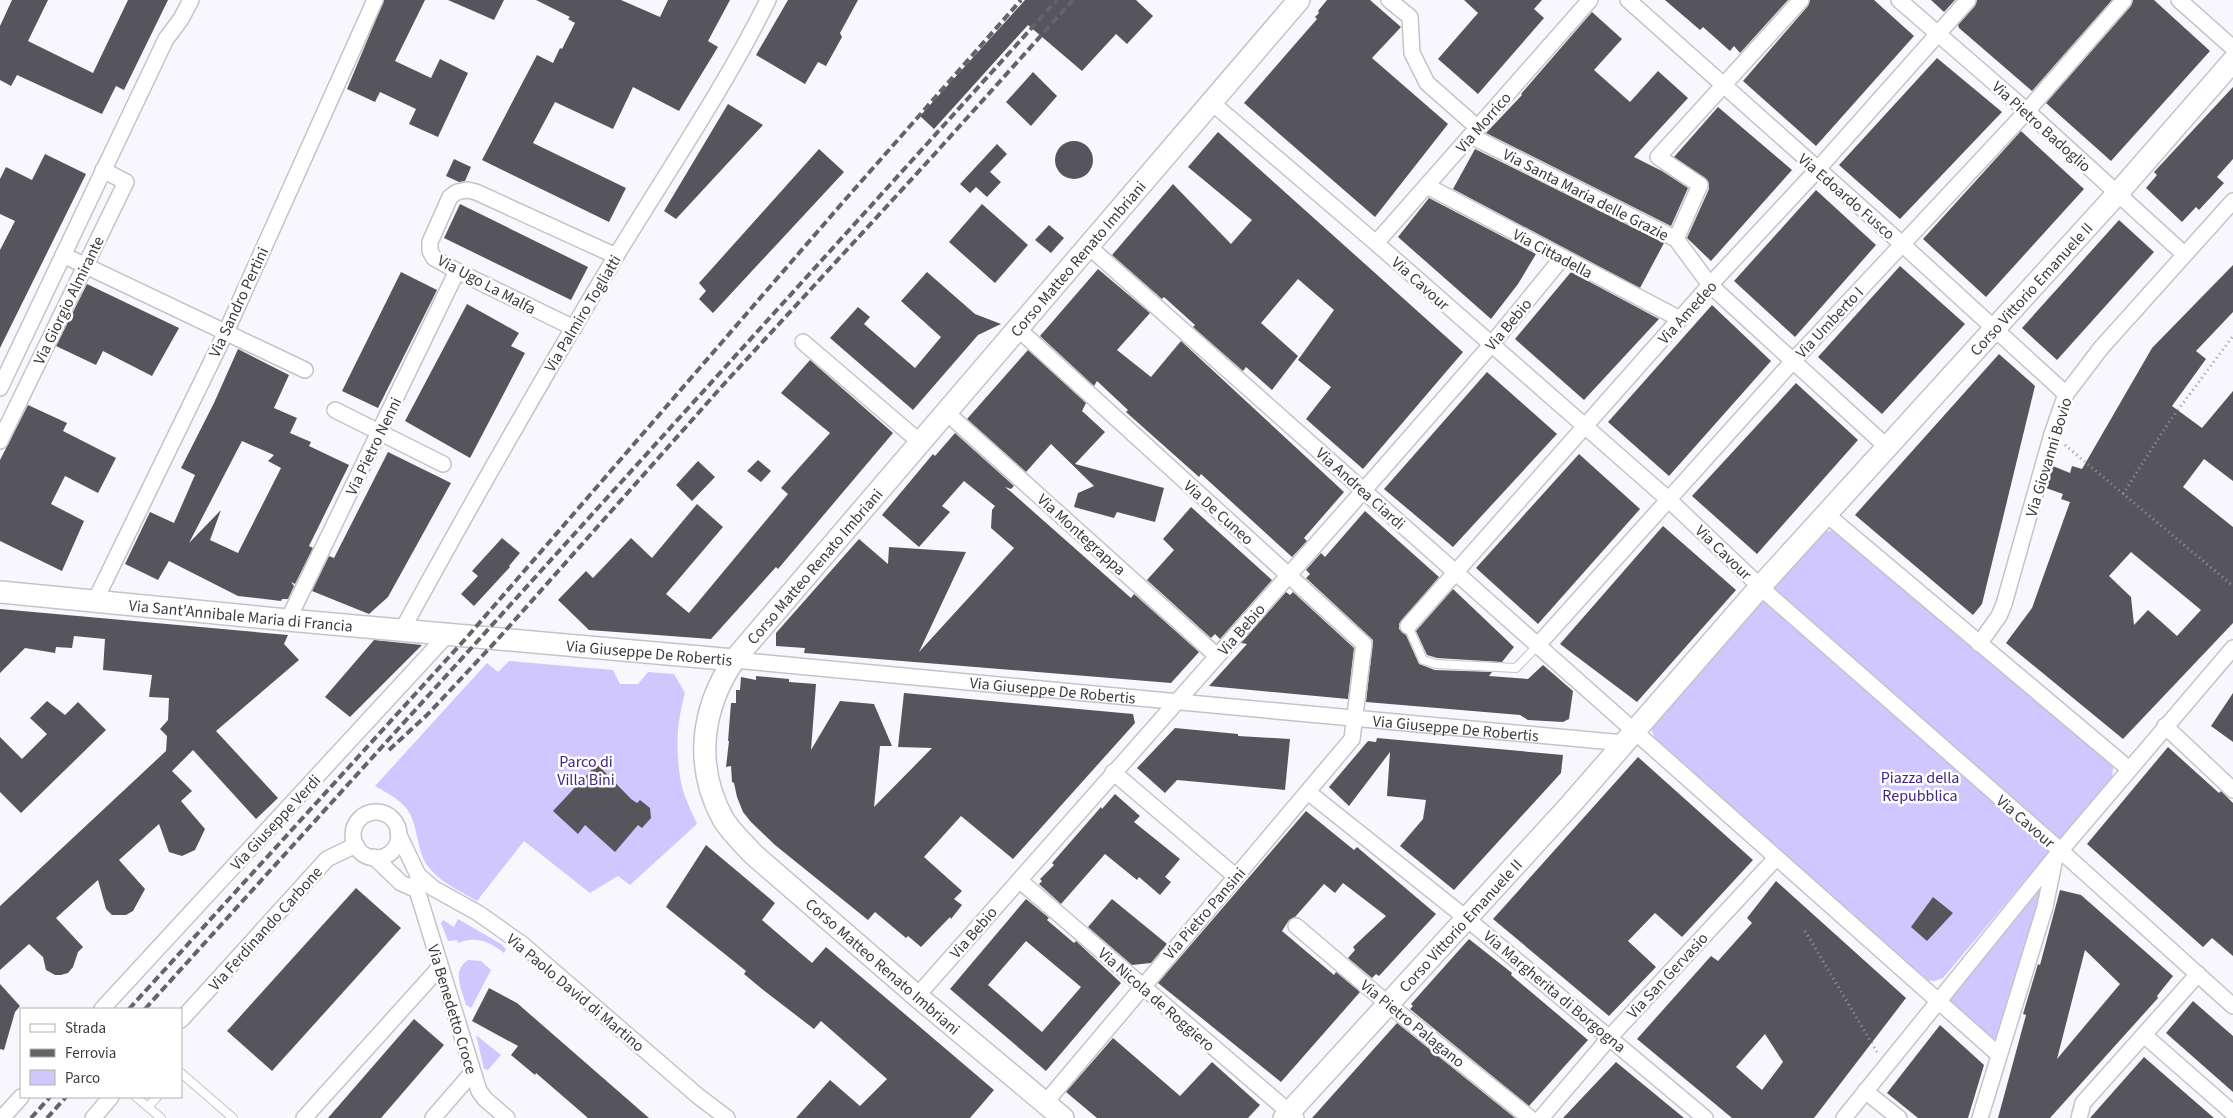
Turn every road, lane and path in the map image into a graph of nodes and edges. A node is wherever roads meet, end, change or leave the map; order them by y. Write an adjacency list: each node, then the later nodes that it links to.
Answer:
1 (190, 0): 20 (street, Via Giorgio Almirante)
2 (375, 0): 40 (street, Via Sandro Pertini)
3 (768, 0): 31 (street, Via Palmiro Togliatti)
4 (1299, 0): 17 (street, Corso Matteo Renato Imbriani)
5 (1389, 0): 19 (street, Via Santa Maria delle Grazie)
6 (1590, 0): 19 (street, Via Morrico)
7 (1628, 0): 16 (street, Via Edoardo Fusco)
8 (1801, 0): 16 (street)
9 (1899, 0): 13 (street, Via Pietro Badoglio)
10 (1968, 0): 13 (street, Via Amedeo)
11 (2124, 0): 18 (street, Via Umberto I)
12 (2179, 0): 14 (street)
13 (1938, 33): 18 (street, Via Pietro Badoglio); 21 (street, Via Amedeo)
14 (2233, 48)
15 (2233, 61): 23 (street, Corso Vittorio Emanuele II)
16 (1723, 86): 21 (street, Via Edoardo Fusco); 25 (street)
17 (1211, 102): 26 (street, Via Cavour); 28 (street, Corso Matteo Renato Imbriani)
18 (2027, 111): 23 (street, Via Pietro Badoglio); 27 (street, Via Umberto I)
19 (1474, 132): 22 (street, Via Morrico); 25 (street, Via Santa Maria delle Grazie)
20 (104, 170): 30 (street, Via Giorgio Almirante); 33 (street, Via Giorgio Almirante)
21 (1817, 170): 27 (street, Via Edoardo Fusco); 35 (street, Via Amedeo)
22 (1426, 186): 26 (street, Via Morrico); 32 (street, Via Cittadella)
23 (2117, 194): 29 (street, Via Pietro Badoglio); 39 (street, Corso Vittorio Emanuele II)
24 (2233, 201): 29 (street, Via Giovanni Bovio)
25 (1676, 240): 35 (street, Via Santa Maria delle Grazie)
26 (1376, 243): 43 (street, Via Cavour)
27 (1902, 244): 39 (street, Via Edoardo Fusco); 44 (street, Via Umberto I)
28 (1087, 245): 38 (street, Corso Matteo Renato Imbriani); 57 (street, Via Andrea Ciardi)
29 (2184, 254): 47 (street, Via Giovanni Bovio)
30 (63, 255): 33 (street); 46 (street, Via Giorgio Almirante)
31 (616, 256): 34 (street, Via Ugo La Malfa); 37 (street, Via Palmiro Togliatti)
32 (1562, 258): 36 (street, Via Cittadella); 43 (street, Via Bebio)
33 (85, 265): 40 (street); 53 (street, Via Giorgio Almirante)
34 (457, 271): 37 (street, Via Ugo La Malfa); 51 (street, Via Pietro Nenni)
35 (1710, 285): 36 (street, Via Amedeo); 44 (street, Via Santa Maria delle Grazie)
36 (1680, 319): 50 (street, Via Amedeo)
37 (574, 328): 69 (street, Via Palmiro Togliatti)
38 (1017, 328): 49 (street, Corso Matteo Renato Imbriani); 62 (street, Via De Cuneo)
39 (1993, 328): 47 (street, Via Edoardo Fusco); 55 (street, Corso Vittorio Emanuele II)
40 (226, 332): 45 (street); 66 (street, Via Sandro Pertini)
41 (2233, 336): 58 (path)
42 (803, 342): 54 (street)
43 (1491, 344): 50 (street, Via Cavour); 57 (street, Via Bebio)
44 (1793, 361): 55 (street, Via Santa Maria delle Grazie); 59 (street, Via Umberto I)
45 (305, 370)
46 (0, 388)
47 (2066, 394): 52 (street, Via Giovanni Bovio)
48 (335, 410): 51 (street)
49 (947, 413): 54 (street, Corso Matteo Renato Imbriani); 75 (street, Via Montegrappa)
50 (1586, 427): 59 (street, Via Cavour); 61 (street, Via Amedeo)
51 (380, 432): 56 (street); 67 (street, Via Pietro Nenni)
52 (2052, 434): 58 (path); 72 (street, Via Giovanni Bovio)
53 (0, 441)
54 (921, 443): 76 (street, Corso Matteo Renato Imbriani)
55 (1887, 447): 60 (street, Corso Vittorio Emanuele II)
56 (442, 464)
57 (1364, 490): 61 (street, Via Andrea Ciardi); 62 (street, Via Bebio)
58 (2123, 494): 63 (path)
59 (1669, 500): 64 (street, Via Cavour); 73 (street, Via Umberto I)
60 (1826, 514): 64 (street); 72 (street)
61 (1454, 572): 68 (street, Via Amedeo); 73 (street, Via Andrea Ciardi)
62 (1288, 575): 75 (street, Via Bebio); 78 (street, Via De Cuneo)
63 (2233, 586)
64 (1760, 587): 80 (street); 87 (street, Via Cavour)
65 (0, 592): 66 (street, Via Sant'Annibale Maria di Francia)
66 (94, 601): 67 (street, Via Sant'Annibale Maria di Francia)
67 (288, 620): 69 (street, Via Sant'Annibale Maria di Francia)
68 (1408, 626): 73 (lane)
69 (402, 630): 70 (street, Via Sant'Annibale Maria di Francia)
70 (448, 634): 71 (street, Via Sant'Annibale Maria di Francia); 103 (street, Via Giuseppe Verdi)
71 (482, 637): 76 (street, Via Giuseppe De Robertis)
72 (1979, 644): 81 (street)
73 (1537, 646): 80 (street, Via Andrea Ciardi)
74 (2233, 648): 79 (street)
75 (1218, 656): 77 (street, Via Bebio)
76 (734, 660): 77 (street, Via Giuseppe De Robertis); 99 (street, Corso Matteo Renato Imbriani)
77 (1179, 701): 78 (street, Via Giuseppe De Robertis); 82 (street, Via Bebio)
78 (1354, 720): 80 (street, Via Giuseppe De Robertis); 84 (street, Via Pietro Pansini)
79 (2165, 726): 81 (street); 83 (street)
80 (1629, 738): 89 (street); 93 (street, Corso Vittorio Emanuele II)
81 (2130, 769): 87 (street)
82 (1112, 772): 90 (street); 91 (street, Via Bebio)
83 (2233, 790)
84 (1308, 792): 90 (street, Via Pietro Pansini); 93 (street, Via Margherita di Borgogna)
85 (398, 833): 86 (street); 88 (street); 92 (street, Via Benedetto Croce)
86 (356, 846): 88 (street); 104 (street, Via Ferdinando Carbone)
87 (2058, 854): 97 (street, Via Cavour); 100 (street); 107 (street)
88 (374, 857): 92 (street, Via Paolo David di Martino)
89 (1776, 858): 100 (street); 106 (street, Via San Gervasio)
90 (1235, 876): 98 (street, Via Pietro Pansini)
91 (1019, 880): 98 (street, Via Nicola de Roggiero); 99 (street, Via Bebio)
92 (418, 882): 96 (street, Via Benedetto Croce); 128 (street, Via Paolo David di Martino)
93 (1466, 918): 101 (street, Corso Vittorio Emanuele II); 106 (street, Via Margherita di Borgogna)
94 (1296, 926): 101 (street, Via Pietro Palagano)
95 (1805, 931): 108 (path)
96 (440, 967): 109 (street, Via Benedetto Croce); 125 (street)
97 (2198, 974): 102 (street, Via Cavour); 105 (street)
98 (1141, 986): 117 (street, Via Pietro Pansini); 119 (street, Via Nicola de Roggiero)
99 (917, 996): 117 (street, Corso Matteo Renato Imbriani)
100 (1937, 1001): 107 (street); 108 (street)
101 (1388, 1004): 119 (street, Corso Vittorio Emanuele II); 129 (street, Via Pietro Palagano)
102 (2233, 1006)
103 (103, 1008)
104 (182, 1019)
105 (2144, 1035): 118 (street); 120 (street)
106 (1610, 1037): 130 (street, Via San Gervasio); 131 (street, Via Margherita di Borgogna)
107 (2000, 1055): 134 (street)
108 (1885, 1065): 111 (street)
109 (472, 1073): 126 (street); 127 (street, Via Benedetto Croce)
110 (182, 1074): 124 (lane)
111 (1865, 1091): 132 (street); 133 (street)
112 (20, 1098): 121 (street)
113 (110, 1098): 122 (street)
114 (137, 1098): 116 (lane)
115 (156, 1098): 116 (lane)
116 (148, 1107): 123 (lane)
117 (1052, 1113)
118 (2233, 1113)
119 (1290, 1116)
120 (2078, 1117)
121 (2, 1118)
122 (93, 1118)
123 (161, 1118)
124 (232, 1118)
125 (304, 1118)
126 (434, 1118)
127 (507, 1118)
128 (727, 1118)
129 (1530, 1118)
130 (1541, 1118)
131 (1706, 1118)
132 (1844, 1118)
133 (1899, 1118)
134 (1980, 1118)

